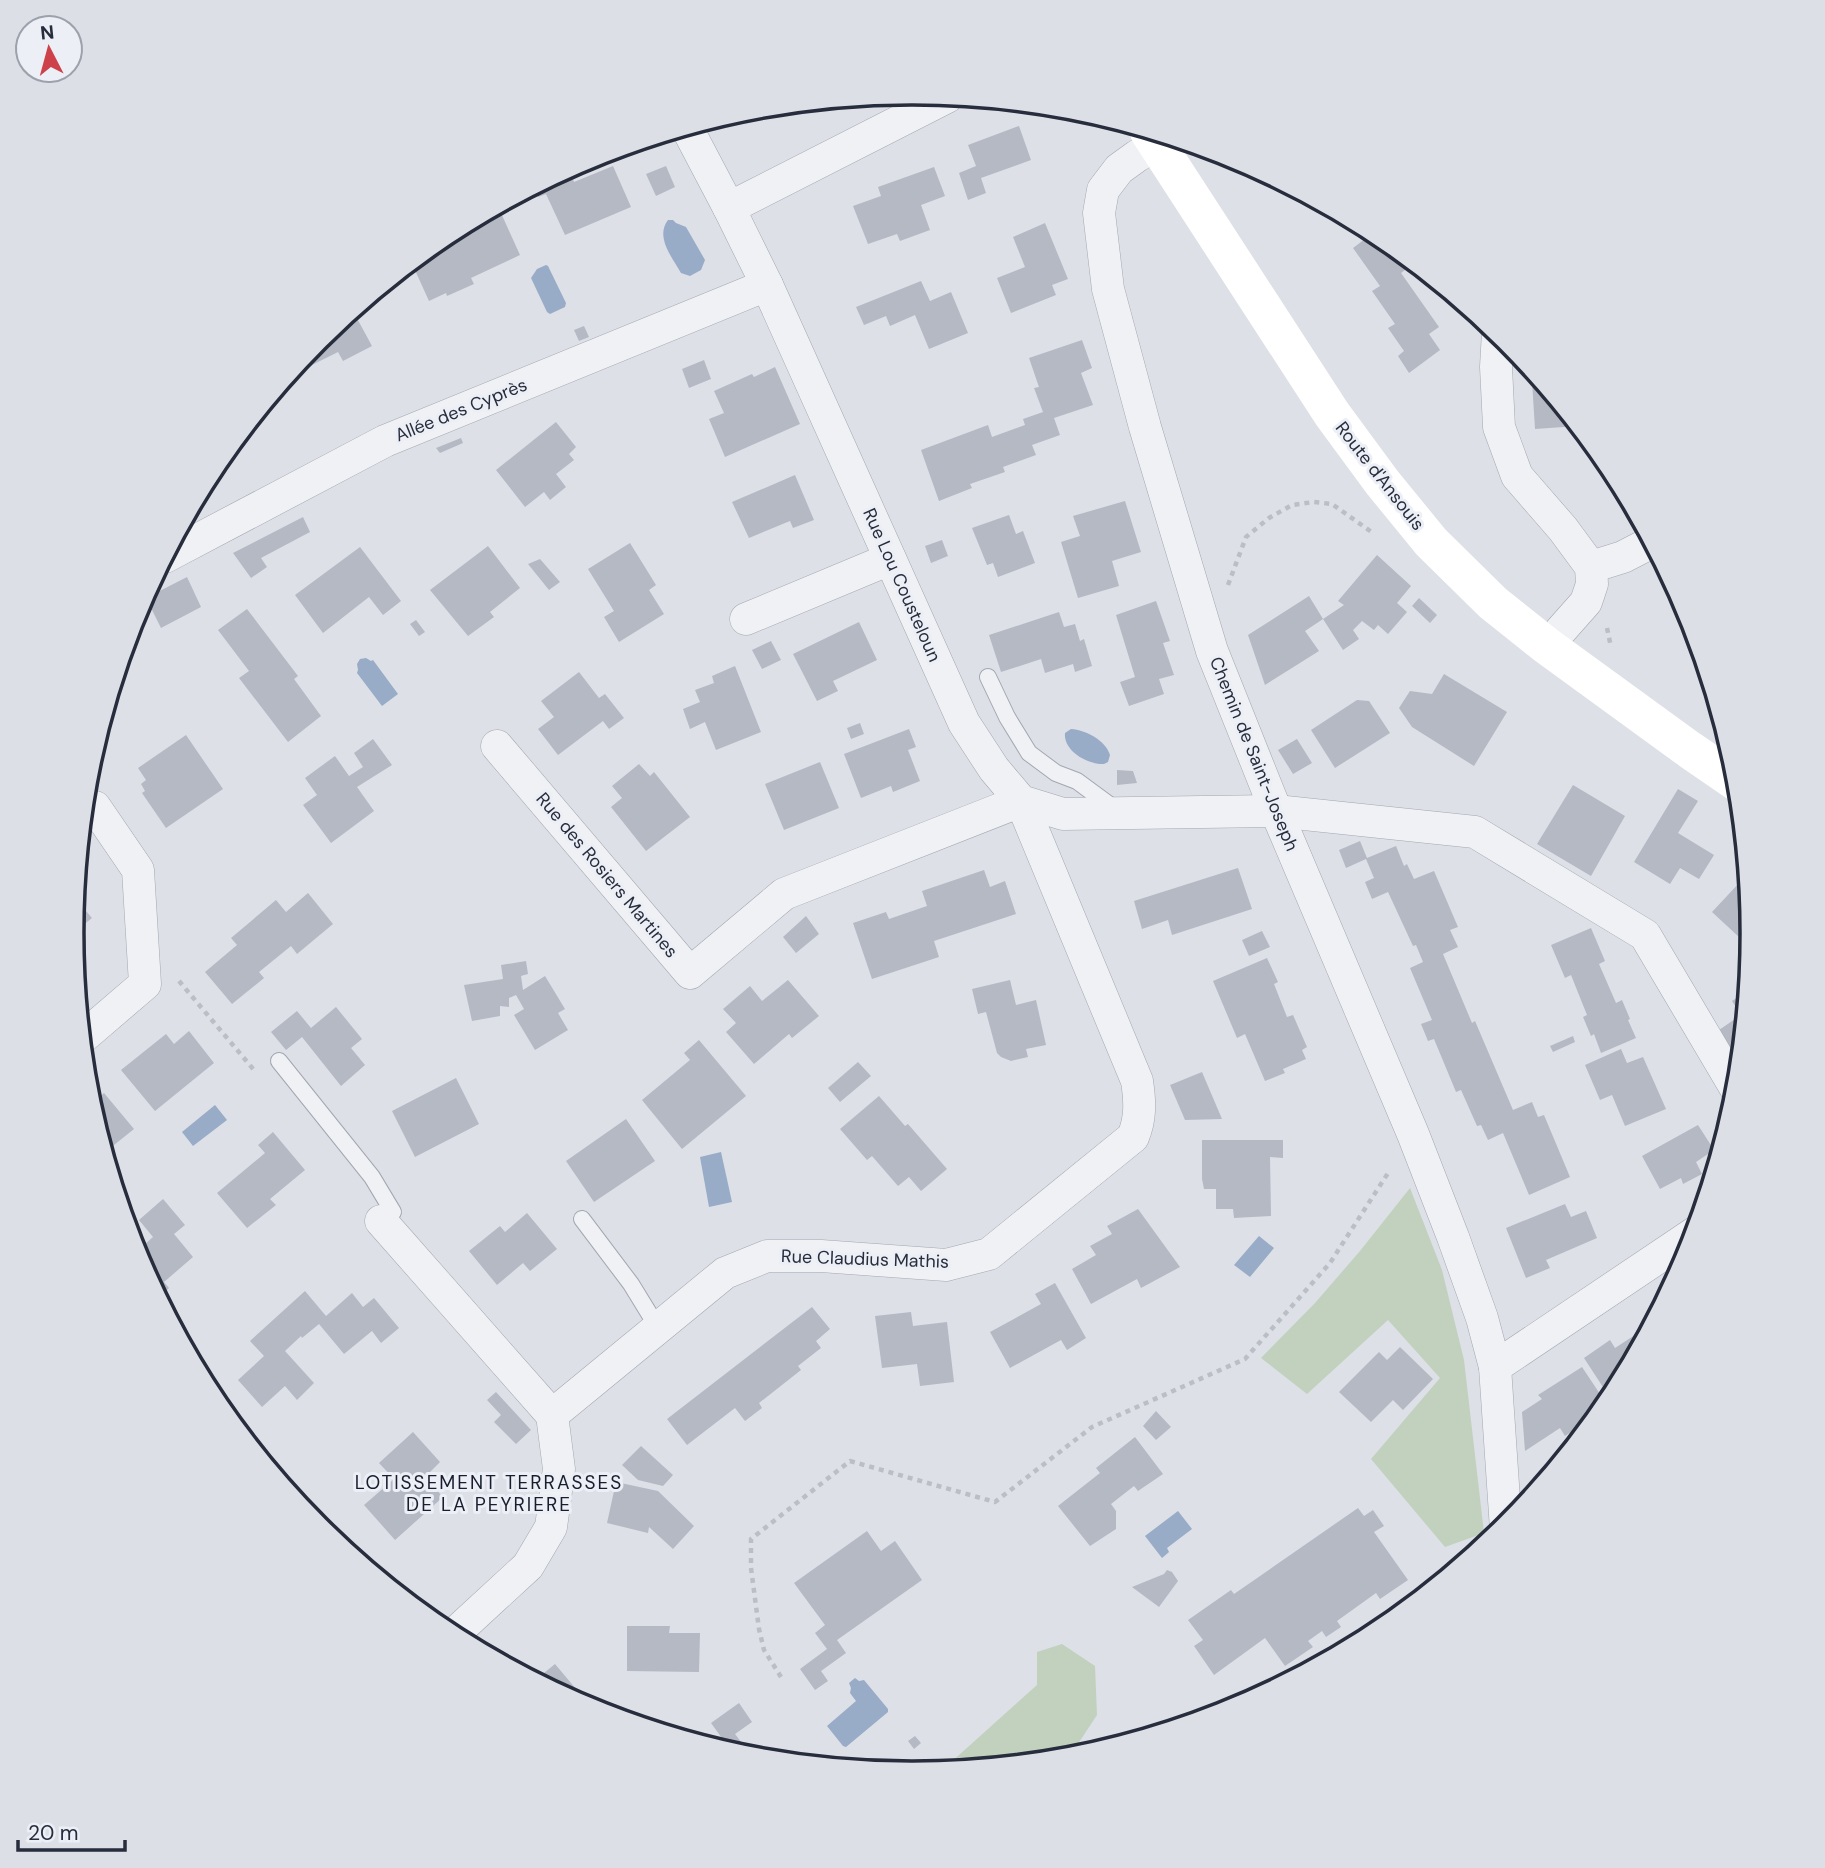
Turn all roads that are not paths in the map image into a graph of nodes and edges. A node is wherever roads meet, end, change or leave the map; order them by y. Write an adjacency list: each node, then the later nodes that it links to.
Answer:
1 (930, 106): 5 (street)
2 (691, 136): 5 (street, Rue Lou Cousteloun)
3 (1151, 141): 21 (street, Chemin de Saint-Joseph)
4 (1157, 143): 13 (street, Route d'Ansouis)
5 (729, 208): 6 (street, Rue Lou Cousteloun)
6 (767, 285): 9 (street, Allée des Cyprès); 10 (street, Rue Lou Cousteloun)
7 (1497, 347): 11 (street)
8 (1644, 546): 11 (street)
9 (179, 550)
10 (890, 559): 12 (street); 19 (street, Rue Lou Cousteloun)
11 (1591, 567): 13 (street)
12 (746, 619)
13 (1547, 646): 16 (street, Route d'Ansouis)
14 (988, 677): 22 (lane)
15 (497, 746): 19 (street, Rue des Rosiers Martines)
16 (1690, 750): 17 (street, Route d'Ansouis); 18 (street, Route d'Ansouis)
17 (1724, 767)
18 (1725, 774)
19 (1021, 800): 22 (street); 29 (street, Rue Claudius Mathis)
20 (95, 807): 23 (street)
21 (1276, 811): 22 (street); 25 (street); 30 (street, Chemin de Saint-Joseph)
22 (1120, 813)
23 (90, 1031)
24 (279, 1061): 27 (lane)
25 (1728, 1076)
26 (582, 1219): 29 (lane)
27 (381, 1221): 31 (street)
28 (1681, 1242): 30 (street)
29 (658, 1328): 31 (street, Rue Claudius Mathis)
30 (1495, 1367): 32 (street, Chemin de Saint-Joseph)
31 (552, 1415): 33 (street)
32 (1505, 1513)
33 (460, 1628)

